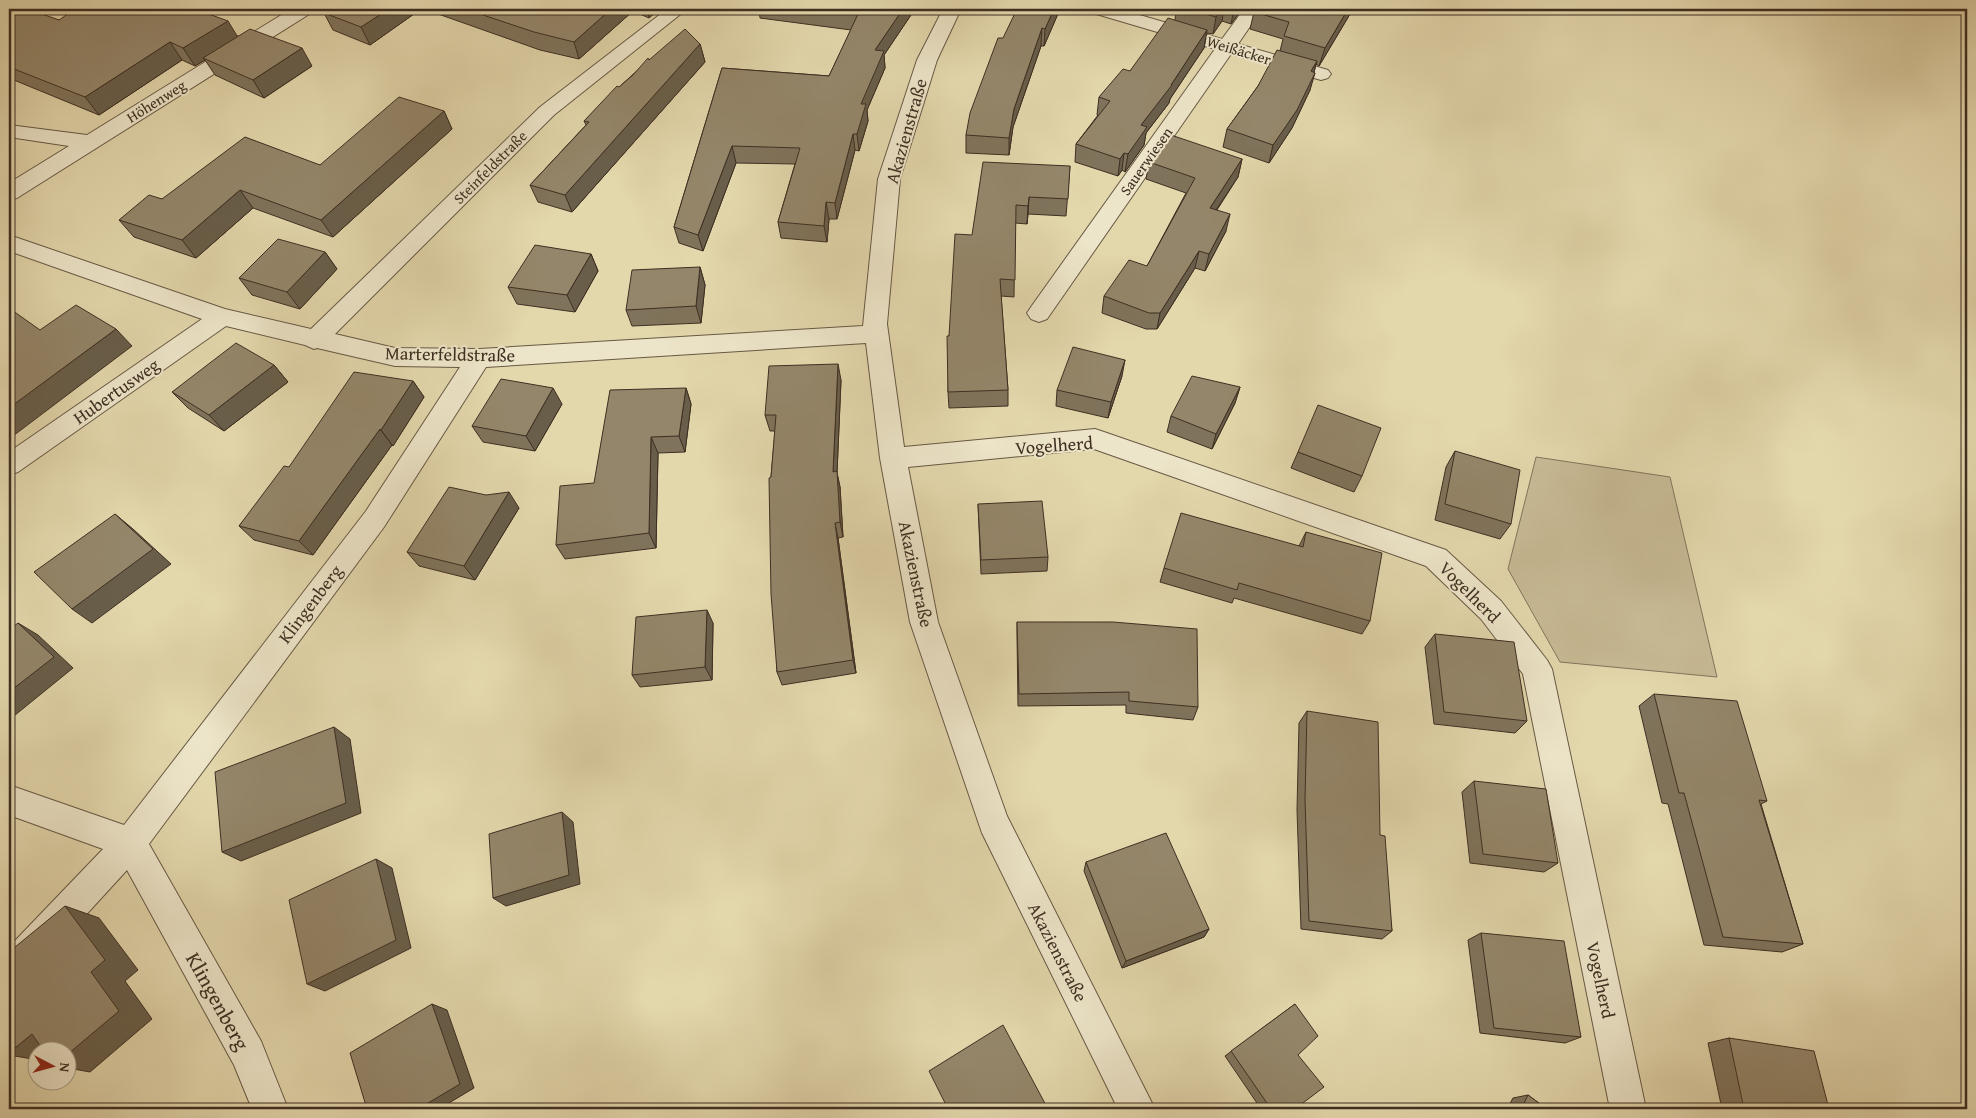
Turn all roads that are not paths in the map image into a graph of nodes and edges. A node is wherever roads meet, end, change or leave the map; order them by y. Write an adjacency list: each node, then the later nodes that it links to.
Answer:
1 (304, 9): 9 (street, Höhenweg)
2 (678, 9): 15 (street, Steinfeldstraße)
3 (952, 9): 14 (street, Akazienstraße)
4 (1100, 9): 6 (street, Weißäcker)
5 (1253, 9): 6 (street, Sauerwiesen)
6 (1227, 46): 7 (street, Weißäcker); 12 (street, Sauerwiesen)
7 (1321, 74)
8 (9, 131): 9 (street)
9 (90, 142): 10 (street, Höhenweg)
10 (9, 193)
11 (9, 243): 13 (street, Marterfeldstraße)
12 (1039, 313)
13 (222, 317): 15 (street, Marterfeldstraße); 18 (street, Hubertusweg)
14 (877, 334): 16 (street, Marterfeldstraße); 17 (street, Akazienstraße)
15 (314, 340): 16 (street, Marterfeldstraße)
16 (479, 358): 20 (street, Klingenberg)
17 (893, 458): 23 (street, Akazienstraße); 24 (street, Vogelherd)
18 (9, 465)
19 (9, 800): 20 (street)
20 (130, 843): 21 (street, Klingenberg); 22 (street, Klingenberg)
21 (9, 968)
22 (270, 1109)
23 (1137, 1109)
24 (1628, 1109)

